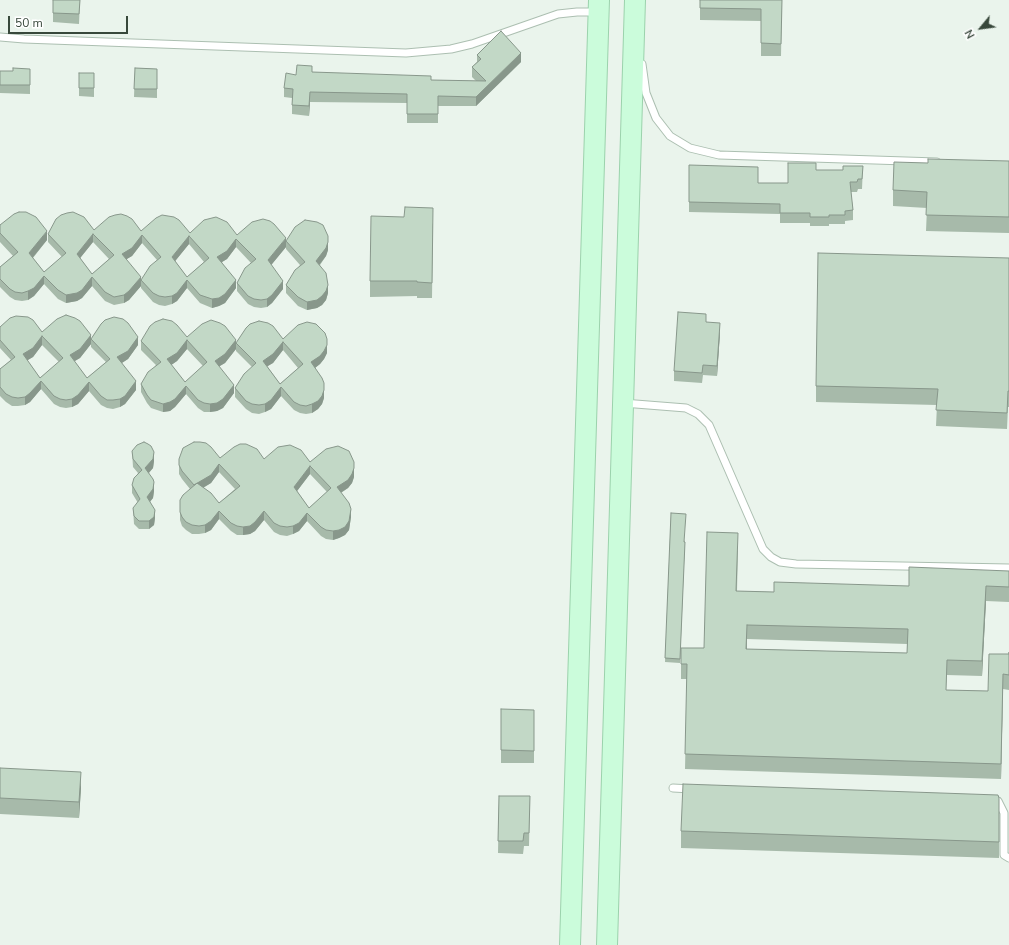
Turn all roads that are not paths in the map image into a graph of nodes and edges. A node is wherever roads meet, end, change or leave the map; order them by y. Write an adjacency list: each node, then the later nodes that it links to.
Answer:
1 (636, 0): 4 (lane); 5 (street)
2 (598, 6): 3 (lane); 11 (street)
3 (0, 37)
4 (946, 163)
5 (623, 403): 6 (lane); 12 (street)
6 (1009, 568)
7 (673, 788): 8 (lane)
8 (697, 789)
9 (983, 801): 10 (lane)
10 (1009, 858)
11 (570, 945)
12 (606, 945)

